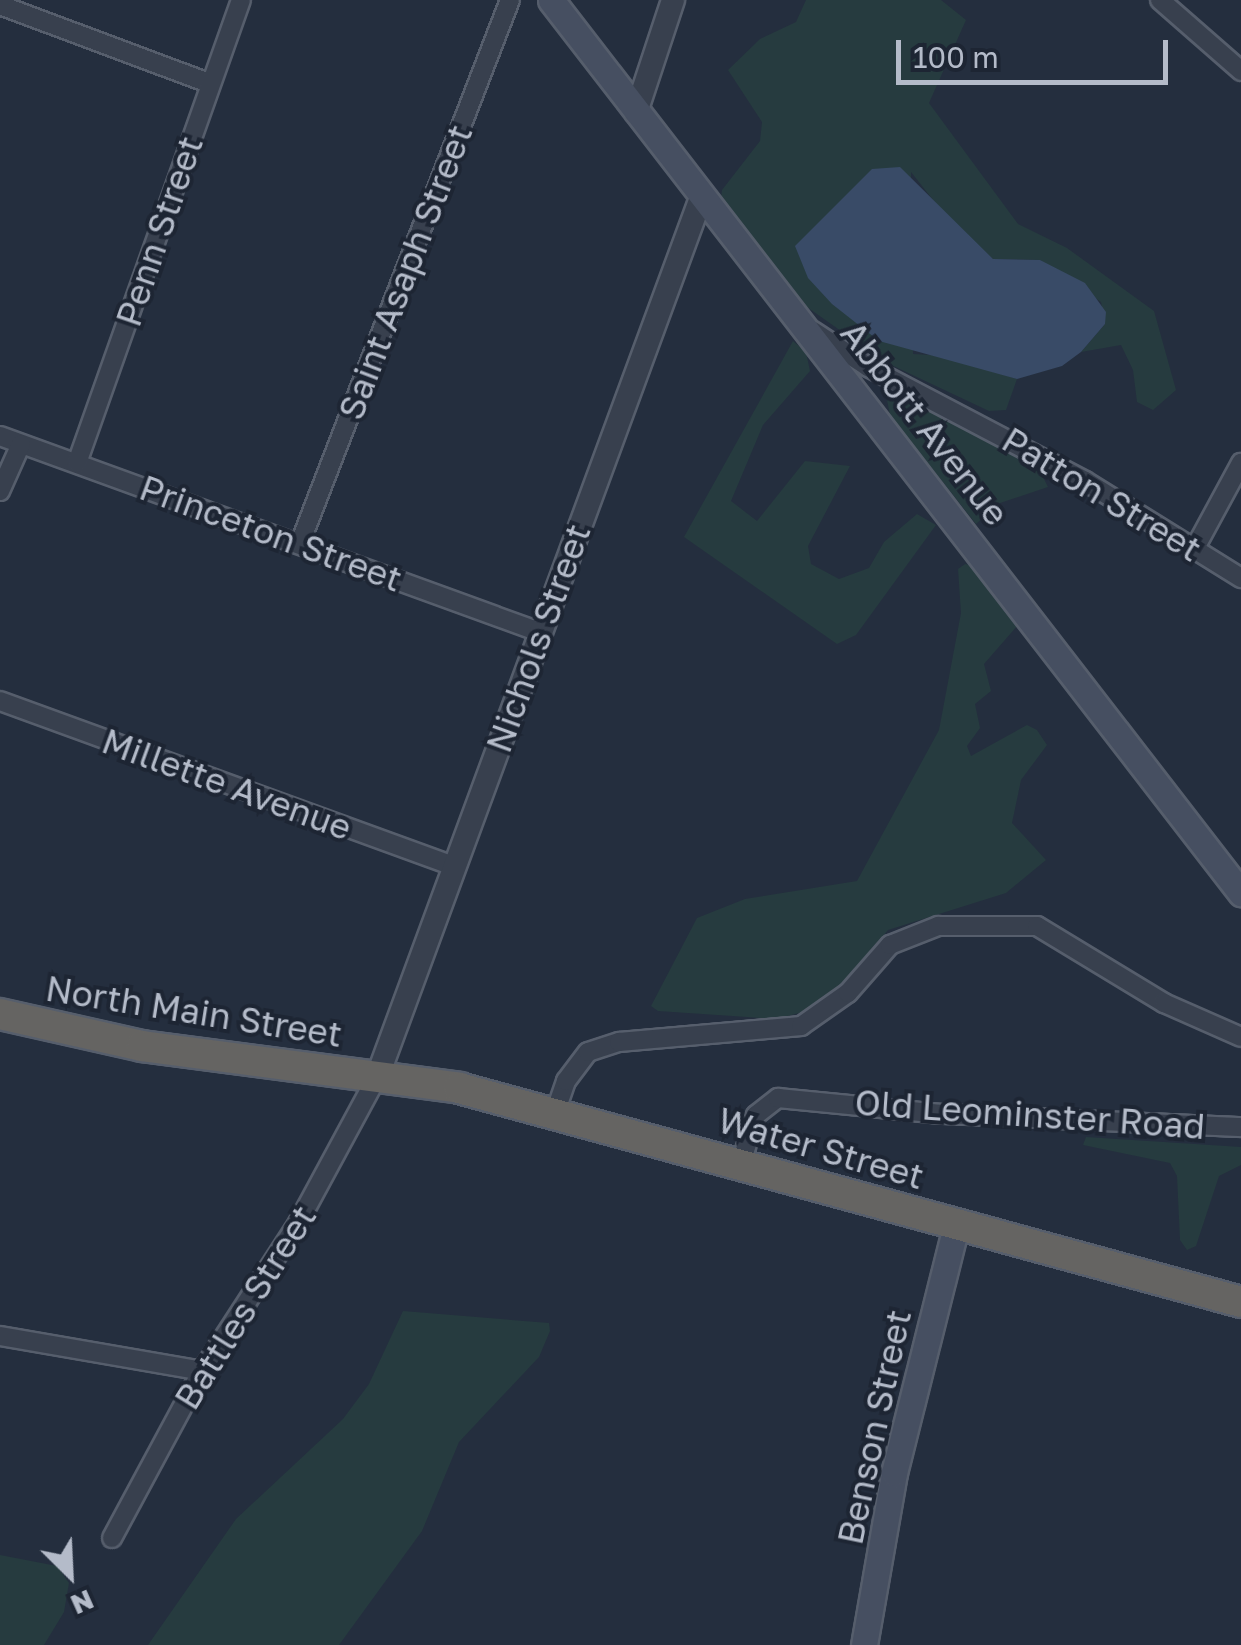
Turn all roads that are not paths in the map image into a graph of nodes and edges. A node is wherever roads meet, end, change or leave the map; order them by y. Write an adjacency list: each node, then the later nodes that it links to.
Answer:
1 (241, 0): 8 (street, Penn Street)
2 (510, 0): 17 (street, Saint Asaph Street)
3 (551, 0): 9 (main road, Abbott Avenue)
4 (672, 0): 9 (street)
5 (1160, 0): 7 (street)
6 (0, 5): 8 (street)
7 (1241, 71)
8 (211, 84): 14 (street, Penn Street)
9 (636, 112): 10 (main road, Abbott Avenue)
10 (700, 201): 11 (main road, Abbott Avenue); 20 (street, Nichols Street)
11 (804, 325): 18 (street, Patton Street); 23 (main road, Abbott Avenue)
12 (0, 436): 13 (street, Princeton Street)
13 (21, 444): 14 (street, Princeton Street); 16 (street)
14 (77, 463): 17 (street, Princeton Street)
15 (1241, 464): 18 (street)
16 (0, 491)
17 (300, 543): 20 (street, Princeton Street)
18 (1195, 548): 19 (street, Patton Street)
19 (1241, 578)
20 (542, 632): 22 (street, Nichols Street)
21 (0, 702): 22 (street, Millette Avenue)
22 (454, 866): 26 (street, Nichols Street)
23 (1241, 892)
24 (0, 1014): 26 (highway, North Main Street)
25 (1241, 1037): 27 (street)
26 (378, 1076): 27 (highway, Water Street); 33 (street, Battles Street)
27 (555, 1113): 29 (highway, Water Street)
28 (1241, 1127): 29 (street, Old Leominster Road)
29 (741, 1164): 30 (highway, Water Street)
30 (956, 1226): 31 (highway, Water Street); 35 (main road, Benson Street)
31 (1241, 1302)
32 (0, 1336): 33 (street)
33 (202, 1371): 34 (street, Battles Street)
34 (112, 1538)
35 (864, 1645)

